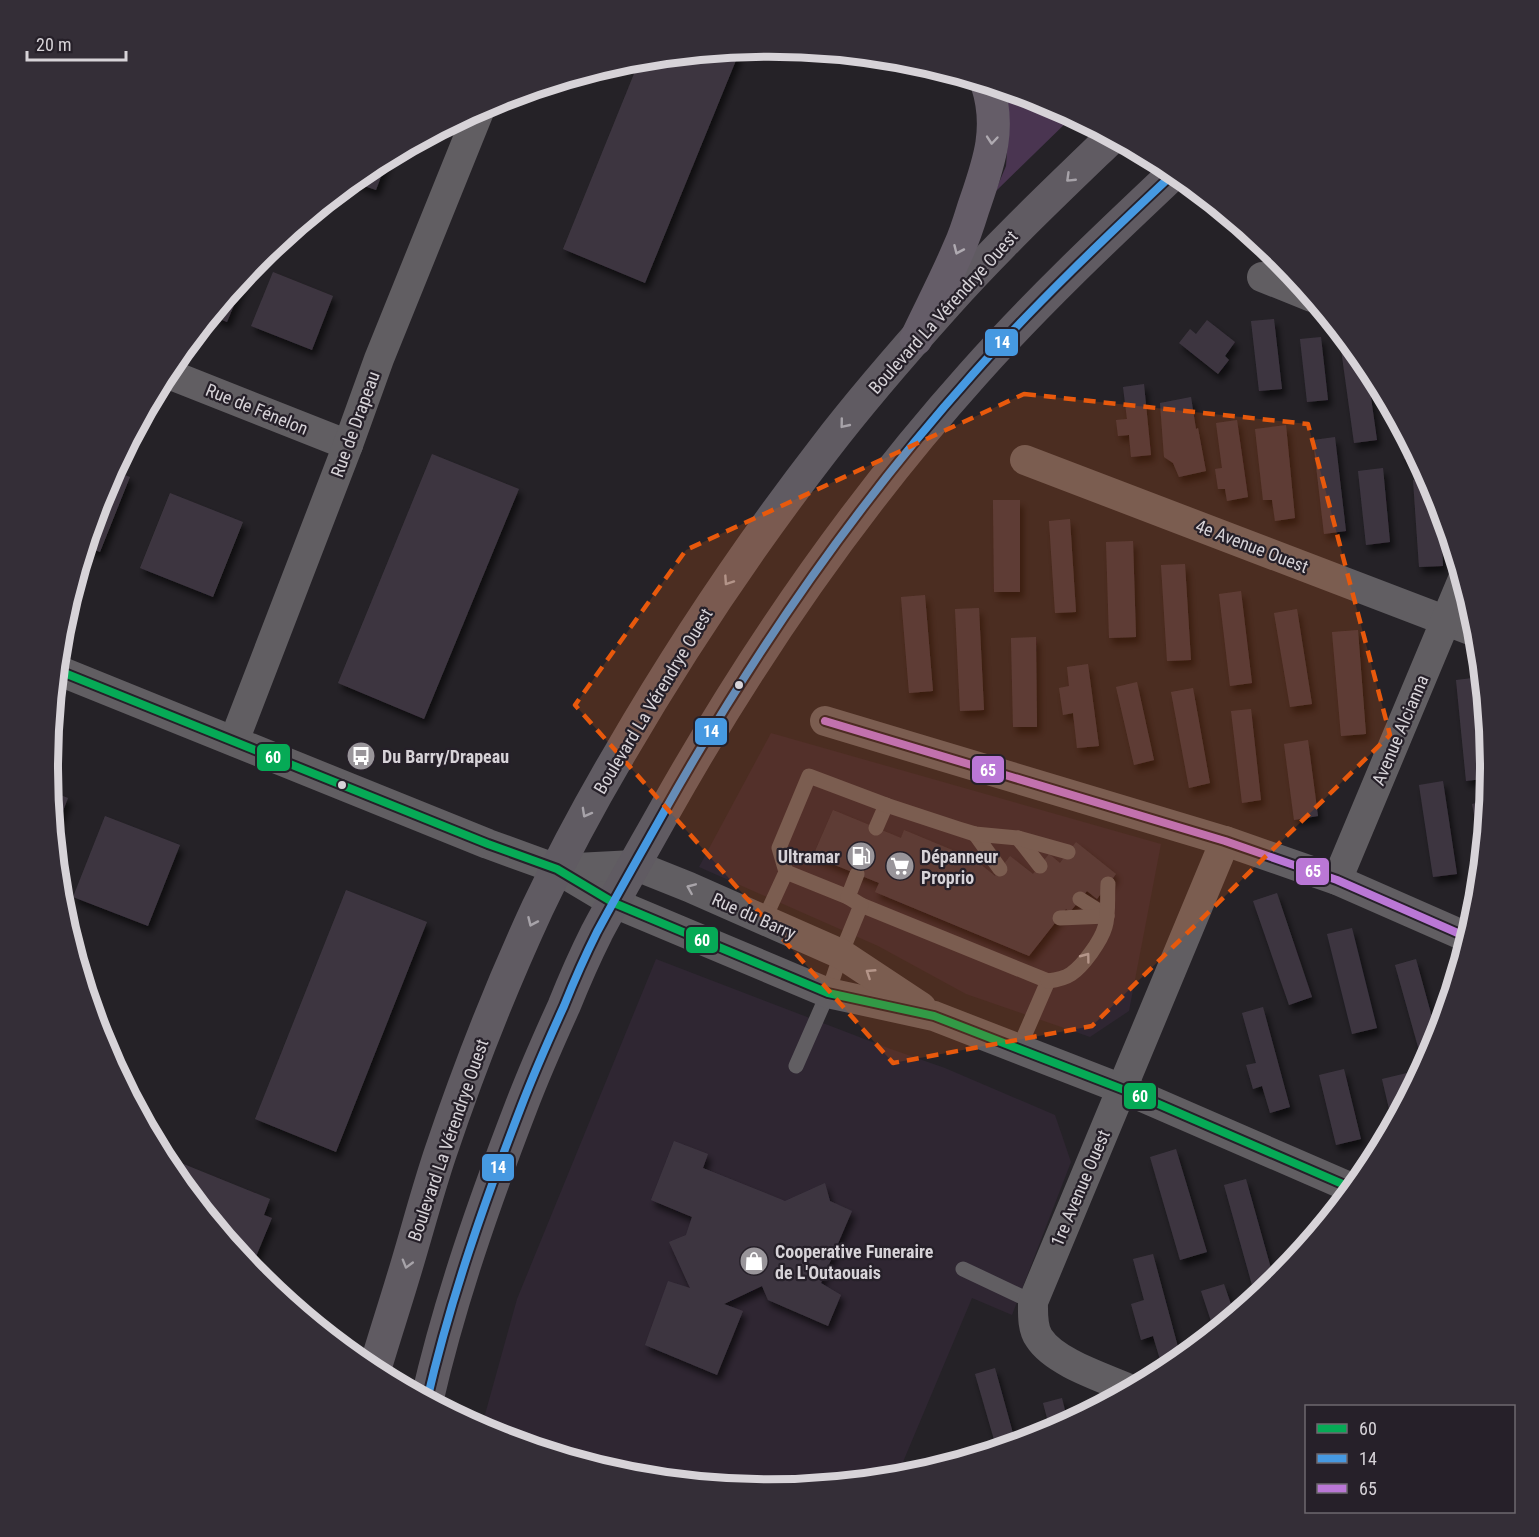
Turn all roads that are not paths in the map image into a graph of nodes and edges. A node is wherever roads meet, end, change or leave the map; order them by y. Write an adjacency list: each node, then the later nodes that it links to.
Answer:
1 (989, 92): 7 (highway, one-way to 7)
2 (475, 121): 9 (street, Rue de Drapeau)
3 (1107, 142): 7 (main road, Boulevard La Vérendrye Ouest, one-way to 7)
4 (1168, 179): 23 (main road)
5 (1262, 277): 6 (street)
6 (1297, 291)
7 (916, 339): 25 (main road, Boulevard La Vérendrye Ouest, one-way to 25)
8 (176, 377): 9 (street, Rue de Fénelon)
9 (348, 445): 16 (street, Rue de Drapeau)
10 (1025, 460): 12 (street, 4e Avenue Ouest)
11 (1458, 590): 12 (street, Avenue Alcianna)
12 (1445, 620): 13 (street, 4e Avenue Ouest); 29 (street, Avenue Alcianna)
13 (1467, 629)
14 (65, 673): 16 (street, Rue du Barry)
15 (825, 721): 21 (street)
16 (234, 741): 25 (street, Rue du Barry)
17 (886, 805): 18 (lane); 19 (lane); 27 (lane)
18 (876, 828)
19 (975, 834): 20 (lane); 26 (lane)
20 (1018, 838): 22 (lane); 24 (lane)
21 (1225, 841): 29 (street); 44 (street, 1re Avenue Ouest)
22 (1068, 852)
23 (634, 865): 25 (street, Rue du Barry); 33 (main road); 36 (street, Rue du Barry, one-way to 23)
24 (1040, 866)
25 (557, 869): 33 (street, Rue du Barry); 48 (main road, Boulevard La Vérendrye Ouest, one-way to 48)
26 (1000, 870)
27 (786, 872): 32 (lane); 36 (lane)
28 (857, 874): 32 (lane)
29 (1336, 880): 37 (street)
30 (1108, 884): 34 (lane)
31 (1080, 899): 34 (lane)
32 (855, 901): 38 (lane); 39 (lane)
33 (614, 903): 40 (street, Rue du Barry); 50 (main road)
34 (1107, 916): 35 (lane); 39 (lane, one-way to 34)
35 (1060, 918)
36 (764, 920): 38 (street, Rue du Barry)
37 (1461, 935)
38 (840, 954): 40 (lane); 41 (street, Rue du Barry, one-way to 38)
39 (1048, 981): 42 (lane)
40 (828, 993): 41 (street, Rue du Barry); 43 (lane)
41 (934, 1016): 42 (street, Rue du Barry)
42 (1018, 1048): 44 (street, Rue du Barry)
43 (796, 1066)
44 (1122, 1088): 45 (street, Rue du Barry); 47 (street, 1re Avenue Ouest)
45 (1346, 1185)
46 (963, 1269): 47 (lane)
47 (1033, 1302): 49 (street, 1re Avenue Ouest)
48 (377, 1362)
49 (1123, 1386)
50 (430, 1393)

